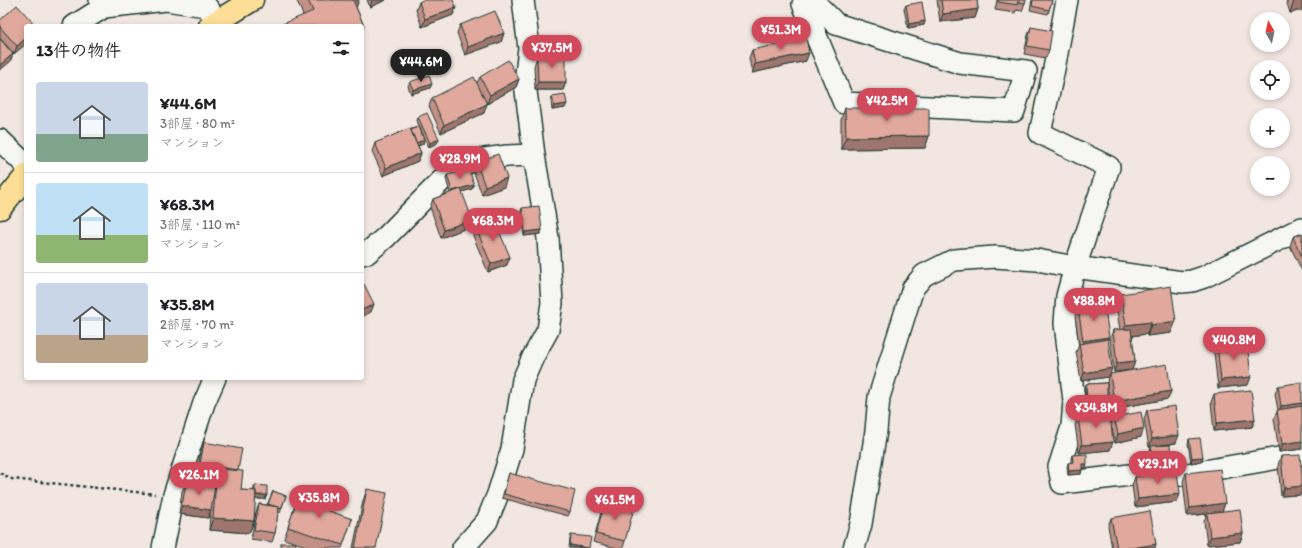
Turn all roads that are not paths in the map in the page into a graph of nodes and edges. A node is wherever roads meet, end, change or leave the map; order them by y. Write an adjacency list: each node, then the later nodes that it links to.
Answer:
1 (252, 0): 7 (highway)
2 (523, 0): 9 (street)
3 (1067, 0): 15 (street)
4 (813, 2): 4 (street)
5 (102, 3): 6 (street); 7 (street)
6 (76, 24)
7 (214, 24)
8 (0, 140): 10 (street)
9 (534, 155): 14 (street); 19 (street)
10 (24, 163)
11 (24, 178): 12 (highway)
12 (0, 208)
13 (1302, 228): 15 (street)
14 (364, 254)
15 (1075, 267): 17 (street); 20 (street)
16 (214, 380): 18 (street)
17 (1302, 454)
18 (163, 548)
19 (463, 548)
20 (854, 548)

